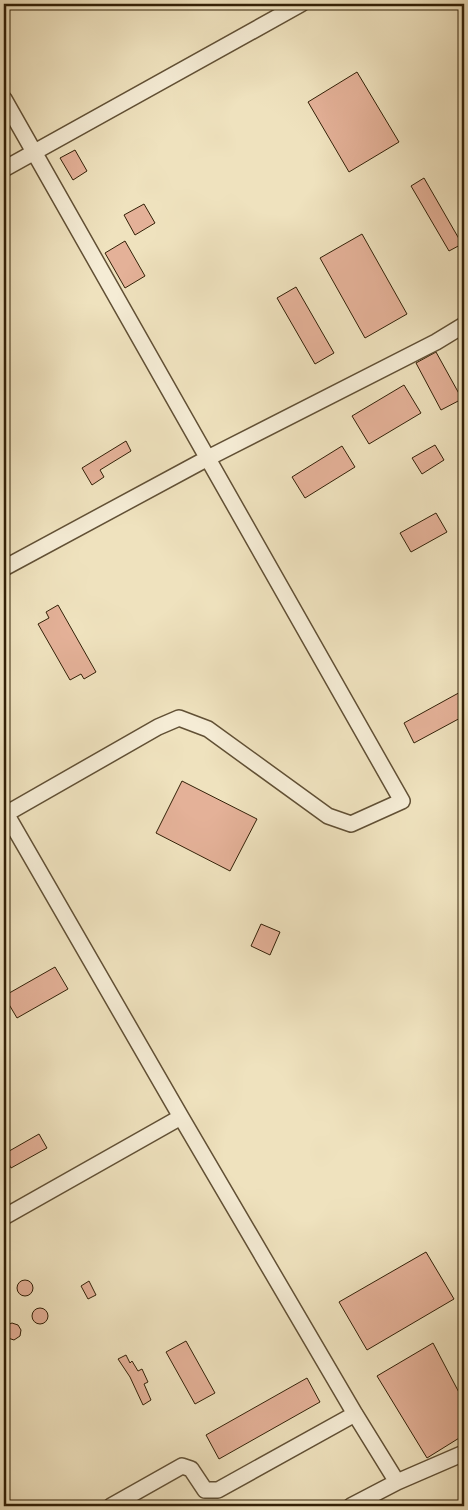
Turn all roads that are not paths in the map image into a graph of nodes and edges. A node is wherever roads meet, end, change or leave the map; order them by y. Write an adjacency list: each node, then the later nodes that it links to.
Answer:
1 (301, 4): 2 (lane)
2 (282, 8): 4 (lane)
3 (4, 99): 4 (lane)
4 (34, 152): 5 (lane); 7 (lane)
5 (4, 169)
6 (464, 325): 7 (lane)
7 (208, 458): 8 (lane); 9 (lane)
8 (4, 568)
9 (4, 813): 10 (lane)
10 (181, 1117): 11 (lane); 12 (lane)
11 (4, 1217)
12 (355, 1414): 14 (lane); 15 (lane)
13 (464, 1453): 14 (lane)
14 (397, 1482): 16 (lane)
15 (111, 1506)
16 (351, 1506)

